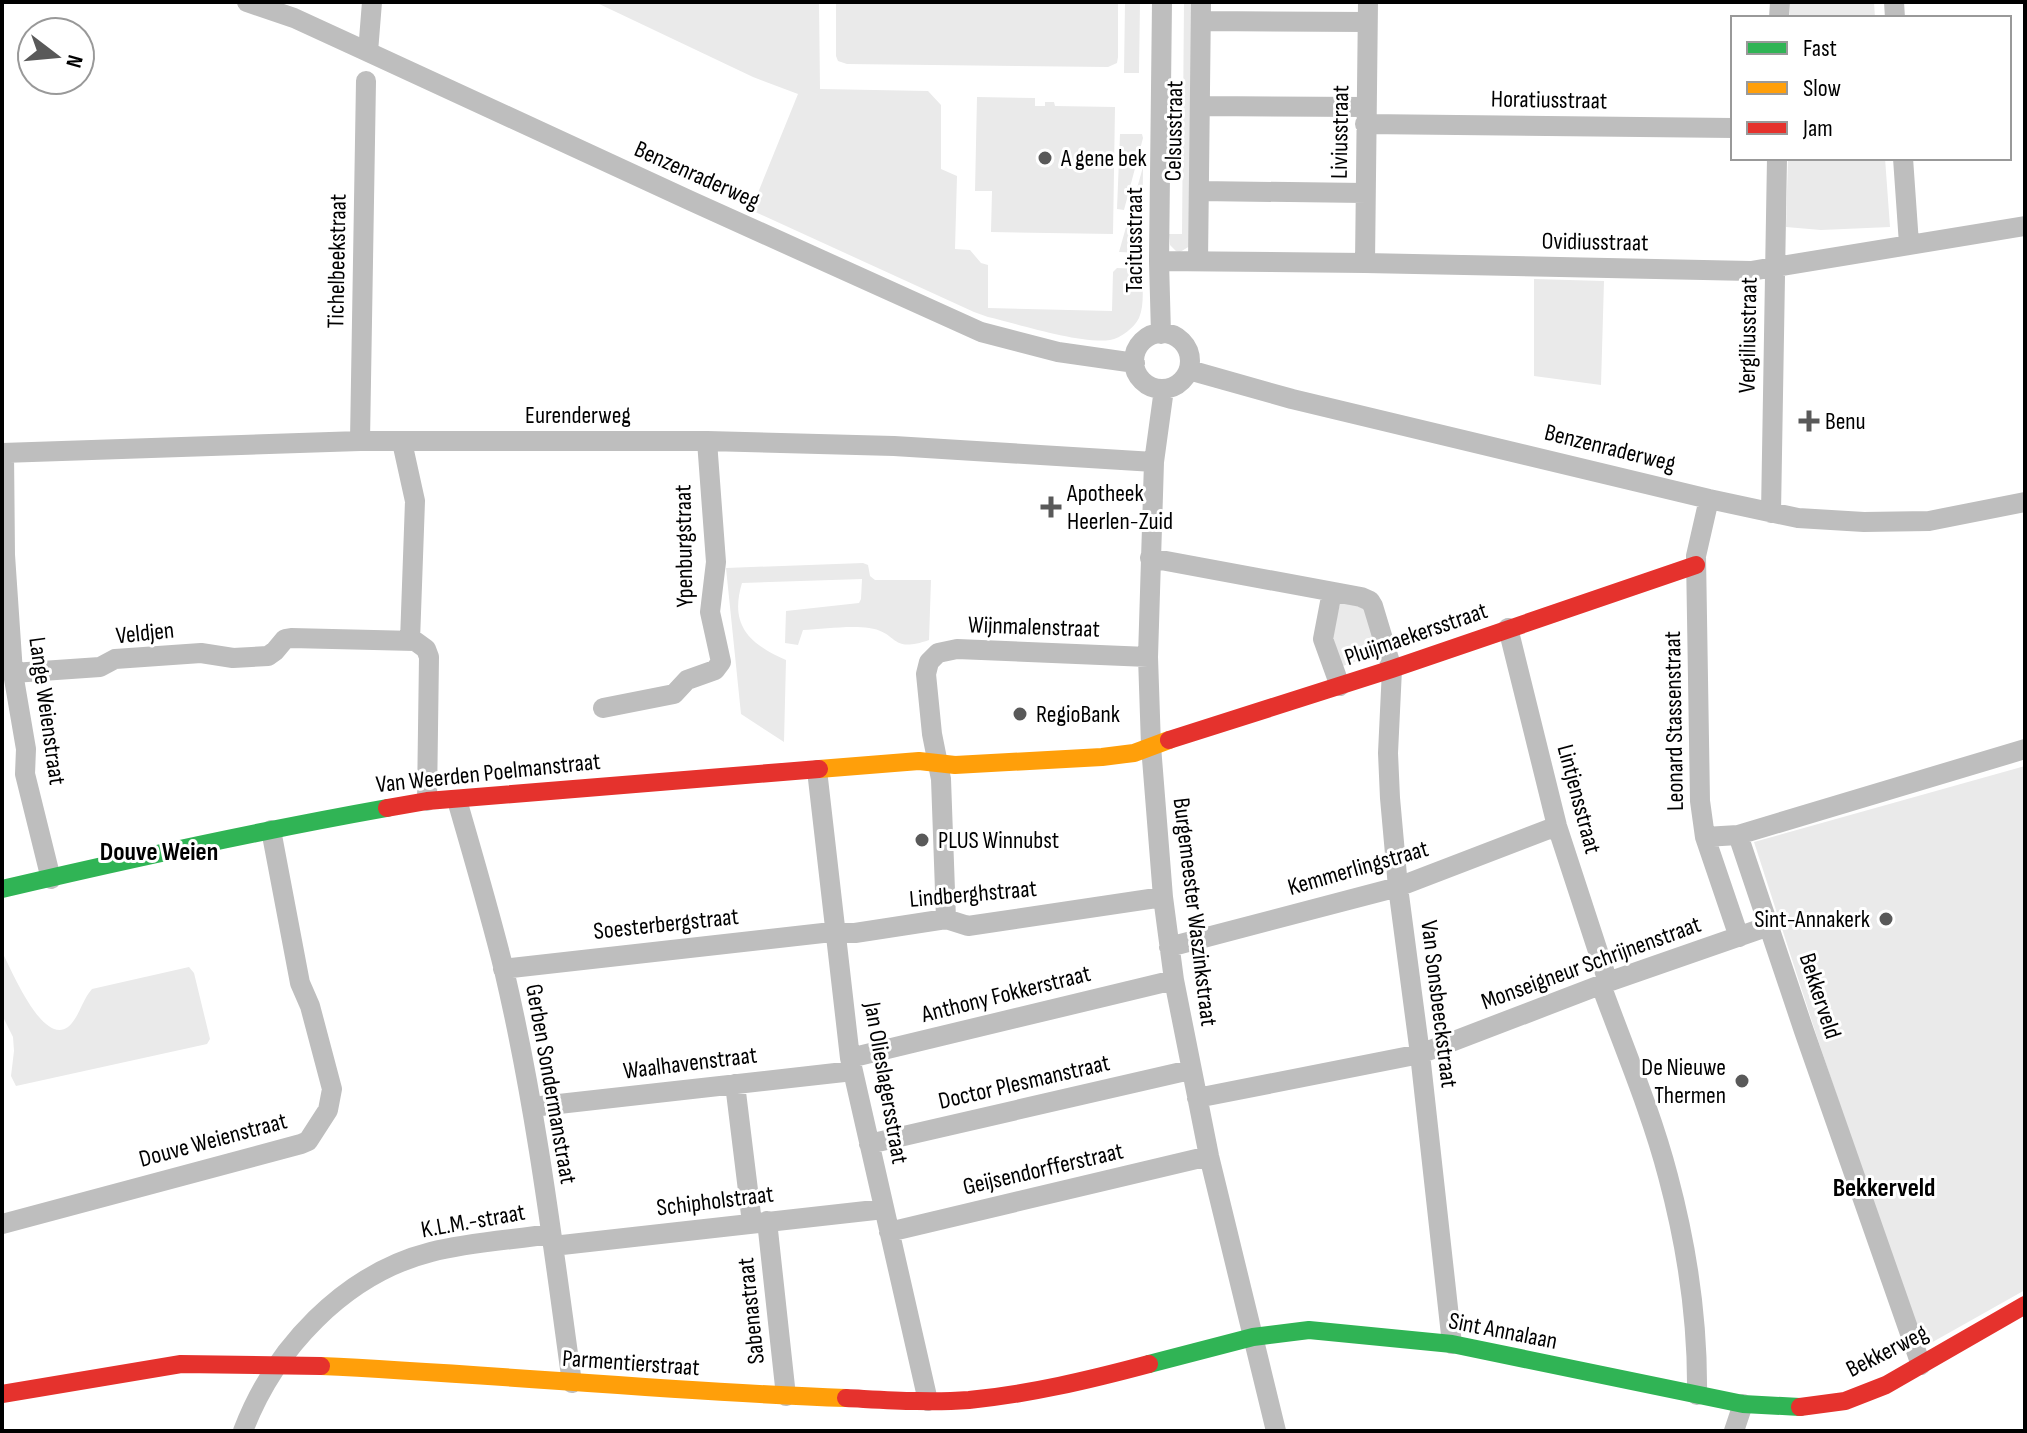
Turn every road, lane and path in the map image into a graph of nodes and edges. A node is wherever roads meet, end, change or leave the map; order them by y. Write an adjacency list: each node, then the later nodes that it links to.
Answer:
1 (247, 2): 6 (street, Benzenraderweg)
2 (372, 2): 6 (street)
3 (1162, 2): 17 (street, Tacitusstraat)
4 (1201, 12): 5 (street); 8 (street, Celsusstraat)
5 (1368, 12): 9 (street, Liviusstraat)
6 (368, 52): 22 (street, Benzenraderweg)
7 (366, 81): 25 (street, Tichelbeekstraat)
8 (1201, 106): 9 (street, Horatiusstraat); 13 (street, Celsusstraat)
9 (1366, 115): 10 (street, Horatiusstraat); 14 (street, Liviusstraat)
10 (1731, 128)
11 (1777, 160): 20 (street, Vergiliusstraat)
12 (1903, 160): 16 (street)
13 (1199, 191): 14 (street); 18 (street, Celsusstraat)
14 (1365, 193): 19 (street, Liviusstraat)
15 (2025, 226): 16 (street, Ovidiusstraat)
16 (1909, 244): 20 (street, Ovidiusstraat)
17 (1159, 261): 18 (street, Ovidiusstraat); 21 (street, Tacitusstraat)
18 (1198, 261): 19 (street, Ovidiusstraat)
19 (1365, 263): 20 (street, Ovidiusstraat)
20 (1776, 267): 32 (street, Vergiliusstraat)
21 (1161, 334): 22 (street); 23 (street)
22 (1135, 363): 24 (street)
23 (1189, 370): 24 (street); 30 (street, Benzenraderweg)
24 (1164, 389): 29 (street, Burgemeester Waszinkstraat)
25 (360, 441): 27 (street, Eurenderweg); 28 (street, Eurenderweg)
26 (707, 441): 27 (street, Eurenderweg); 29 (street, Eurenderweg); 42 (street, Ypenburgstraat)
27 (402, 442): 37 (street)
28 (3, 453): 40 (street, Lange Weienstraat)
29 (1154, 462): 33 (street, Burgemeester Waszinkstraat)
30 (1709, 499): 32 (street, Benzenraderweg); 34 (street, Leonard Stassenstraat)
31 (2025, 502): 32 (street, Benzenraderweg)
32 (1771, 513)
33 (1150, 558): 35 (street); 38 (street, Burgemeester Waszinkstraat)
34 (1696, 565): 36 (street, Pluijmaekersstraat); 52 (street, Leonard Stassenstraat)
35 (1332, 592): 39 (street, Van Sonsbeeckstraat); 41 (street)
36 (1508, 628): 39 (street, Pluijmaekersstraat); 49 (street, Lintjensstraat)
37 (410, 641): 40 (street, Veldjen); 48 (street)
38 (1148, 657): 43 (street, Burgemeester Waszinkstraat); 45 (street, Wijnmalenstraat)
39 (1392, 669): 41 (street, Pluijmaekersstraat); 54 (street, Van Sonsbeeckstraat)
40 (13, 673): 53 (street, Lange Weienstraat)
41 (1340, 686): 43 (street, Pluijmaekersstraat)
42 (603, 708)
43 (1151, 746): 45 (street, Van Weerden Poelmanstraat); 56 (street, Burgemeester Waszinkstraat)
44 (2025, 749): 51 (street)
45 (939, 763): 46 (street, Van Weerden Poelmanstraat); 57 (street)
46 (817, 770): 47 (street, Van Weerden Poelmanstraat); 59 (street, Jan Olieslagersstraat)
47 (457, 800): 48 (street, Van Weerden Poelmanstraat); 62 (street, Gerben Sondermanstraat)
48 (427, 801): 50 (street, Van Weerden Poelmanstraat)
49 (1557, 826): 54 (street, Kemmerlingstraat); 64 (street, Lintjensstraat)
50 (271, 830): 53 (street, Van Weerden Poelmanstraat); 75 (street, Douve Weienstraat)
51 (1738, 835): 52 (street); 58 (street, Bekkerveld)
52 (1705, 837): 60 (street, Leonard Stassenstraat)
53 (51, 879): 55 (street, Van Weerden Poelmanstraat)
54 (1398, 887): 61 (street, Kemmerlingstraat); 65 (street, Van Sonsbeeckstraat)
55 (2, 889)
56 (1163, 897): 57 (street, Lindberghstraat); 61 (street, Burgemeester Waszinkstraat)
57 (946, 919): 59 (street, Lindberghstraat)
58 (1769, 926): 60 (street, Monseigneur Schrijnenstraat); 82 (street, Bekkerveld)
59 (835, 933): 62 (street, Soesterbergstraat); 66 (street, Jan Olieslagersstraat)
60 (1739, 937): 64 (street, Monseigneur Schrijnenstraat)
61 (1169, 947): 63 (street, Burgemeester Waszinkstraat)
62 (503, 969): 70 (street, Gerben Sondermanstraat)
63 (1174, 980): 66 (street, Anthony Fokkerstraat); 67 (street, Burgemeester Waszinkstraat)
64 (1604, 984): 65 (street, Monseigneur Schrijnenstraat); 85 (street, Lintjensstraat)
65 (1420, 1054): 69 (street, Monseigneur Schrijnenstraat); 80 (street, Van Sonsbeeckstraat)
66 (852, 1064): 68 (street, Waalhavenstraat); 71 (street, Jan Olieslagersstraat)
67 (1190, 1070): 69 (street, Burgemeester Waszinkstraat); 71 (street, Doctor Plesmanstraat)
68 (735, 1084): 70 (street, Waalhavenstraat); 74 (street, Sabenastraat)
69 (1197, 1098): 72 (street, Burgemeester Waszinkstraat)
70 (532, 1107): 77 (street, Gerben Sondermanstraat)
71 (869, 1144): 73 (street, Jan Olieslagersstraat)
72 (1209, 1156): 76 (street, Geijsendorfferstraat); 79 (street, Burgemeester Waszinkstraat)
73 (884, 1209): 74 (street, Schipholstraat); 76 (street, Jan Olieslagersstraat)
74 (760, 1222): 77 (street, Schipholstraat); 86 (street, Sabenastraat)
75 (2, 1224)
76 (889, 1232): 87 (street, Jan Olieslagersstraat)
77 (552, 1240): 81 (street, K.L.M.-straat); 83 (street, Gerben Sondermanstraat)
78 (2025, 1305): 82 (street, Bekkerweg)
79 (1253, 1337): 80 (street, Sint Annalaan); 87 (street, Parmentierstraat); 90 (street, Burgemeester Waszinkstraat)
80 (1452, 1344): 85 (street, Sint Annalaan)
81 (279, 1364): 83 (street, Parmentierstraat); 84 (street, Parmentierstraat); 89 (street, K.L.M.-straat)
82 (1921, 1365): 88 (street, Bekkerweg)
83 (572, 1383): 86 (street, Parmentierstraat)
84 (2, 1394)
85 (1697, 1395): 88 (street, Sint Annalaan)
86 (786, 1396): 87 (street, Parmentierstraat)
87 (928, 1401)
88 (1743, 1404): 91 (street)
89 (243, 1431)
90 (1276, 1431)
91 (1734, 1431)

